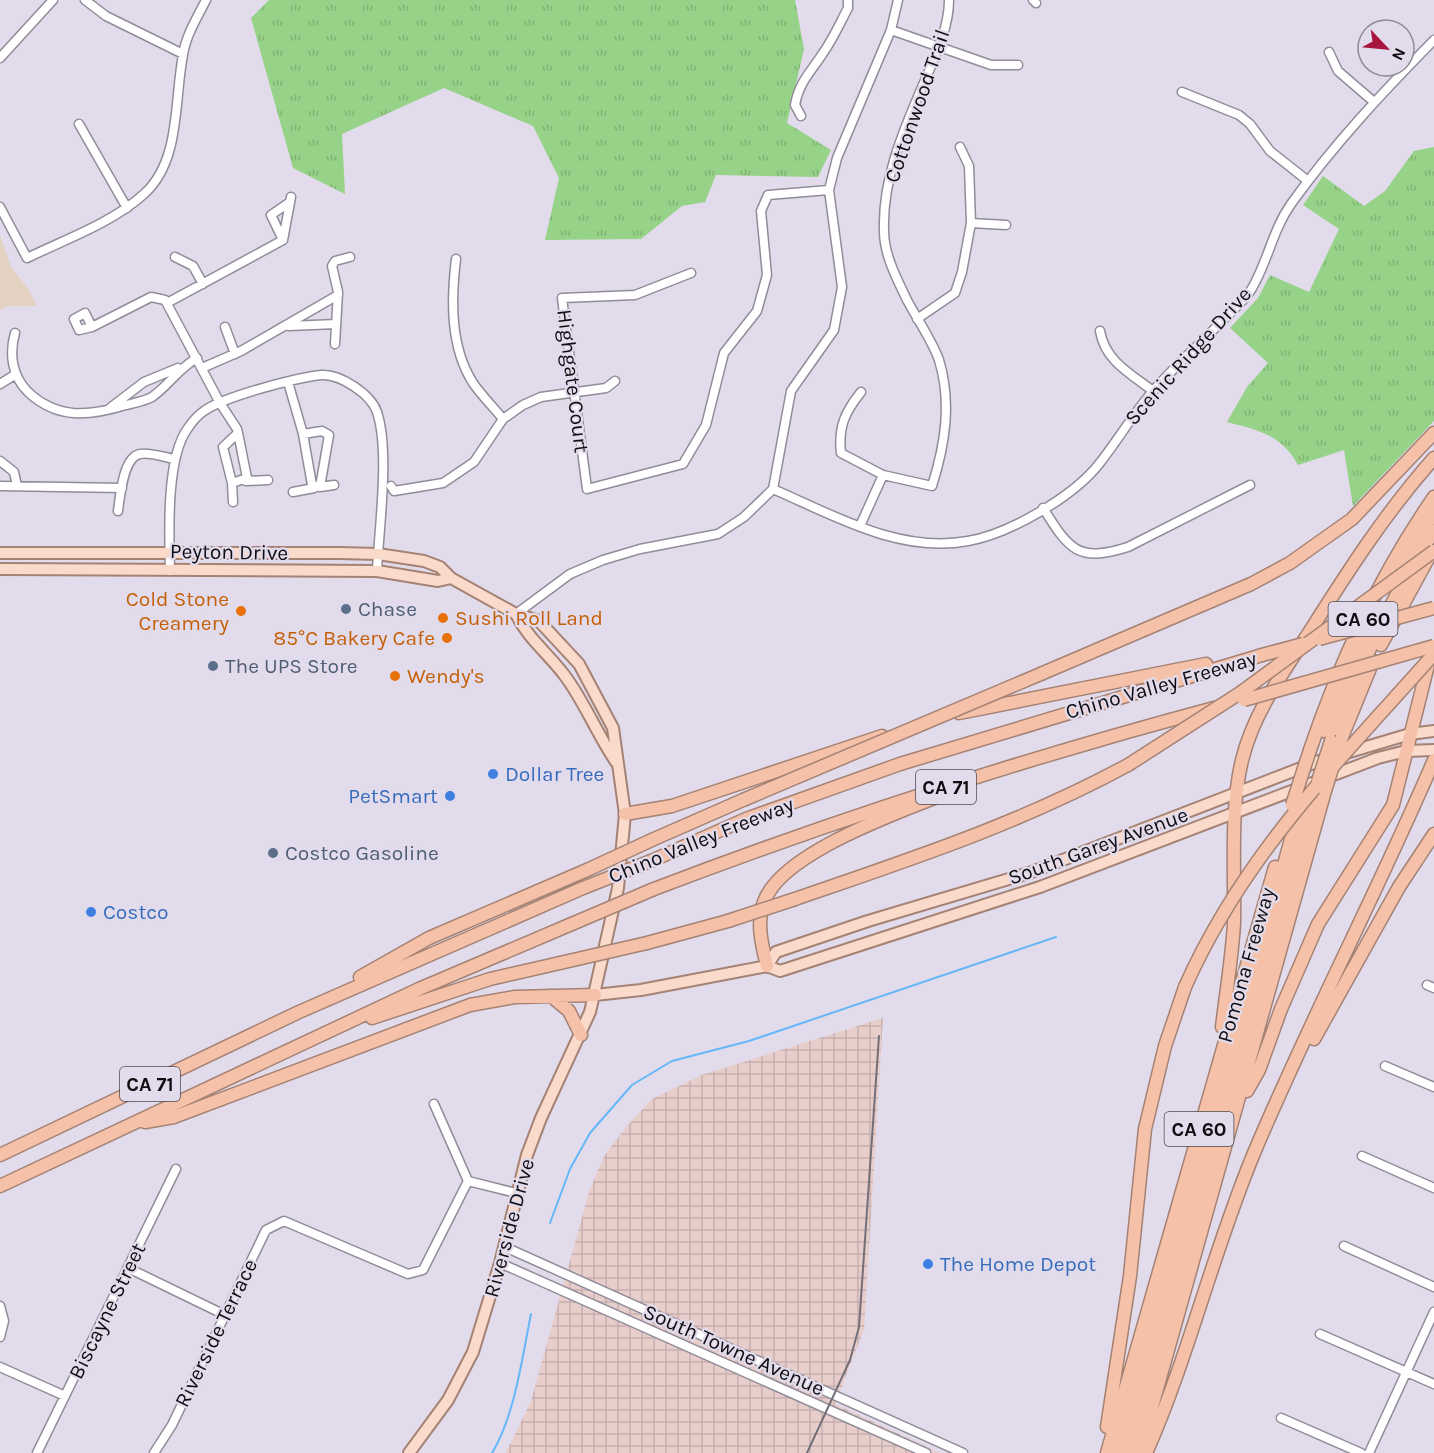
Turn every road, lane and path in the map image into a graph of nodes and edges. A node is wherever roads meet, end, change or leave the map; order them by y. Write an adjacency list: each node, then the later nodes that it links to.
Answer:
1 (53, 0): 12 (street)
2 (85, 0): 11 (street)
3 (206, 0): 11 (street)
4 (848, 0): 16 (street)
5 (898, 0): 7 (street)
6 (950, 0): 9 (street, Cottonwood Trail)
7 (891, 30): 9 (street); 20 (street)
8 (1434, 40): 15 (street, Scenic Ridge Drive)
9 (939, 47): 13 (street); 33 (street, Cottonwood Trail)
10 (1329, 52): 15 (street)
11 (183, 54): 22 (street)
12 (0, 58)
13 (1018, 65)
14 (1182, 92): 19 (street)
15 (1374, 102): 19 (street, Scenic Ridge Drive)
16 (801, 116)
17 (79, 124): 22 (street)
18 (960, 147): 23 (street)
19 (1308, 181): 49 (street, Scenic Ridge Drive)
20 (829, 190): 51 (street, Highgate Court); 72 (street)
21 (0, 207): 22 (street)
22 (127, 208)
23 (971, 223): 24 (street); 33 (street)
24 (1005, 225)
25 (283, 240): 25 (street); 30 (street)
26 (175, 257): 30 (street)
27 (350, 257): 31 (street)
28 (456, 260): 54 (street)
29 (691, 273): 51 (street, Highgate Court)
30 (203, 284): 32 (street)
31 (338, 295): 34 (street); 35 (street)
32 (166, 302): 36 (street); 42 (street)
33 (917, 319): 61 (street, Cottonwood Trail)
34 (336, 324): 35 (street); 40 (street)
35 (286, 326): 41 (street)
36 (92, 327)
37 (225, 327): 41 (street)
38 (1100, 331): 49 (street)
39 (15, 333): 45 (street)
40 (335, 344)
41 (235, 354): 44 (street)
42 (197, 358): 43 (street); 44 (street)
43 (184, 365): 53 (street); 53 (street)
44 (202, 368): 52 (street)
45 (16, 374): 48 (street); 53 (street)
46 (615, 381): 51 (street)
47 (288, 382): 52 (street); 57 (street); 69 (street)
48 (0, 384)
49 (1153, 391): 76 (street, Scenic Ridge Drive)
50 (861, 392): 61 (street)
51 (573, 394): 54 (street)
52 (220, 403): 55 (street); 59 (street)
53 (105, 412)
54 (503, 419): 69 (street)
55 (238, 433): 63 (street); 64 (street)
56 (1434, 433): 112 (highway, bridge)
57 (303, 434): 71 (street); 71 (street)
58 (1434, 458): 102 (highway)
59 (174, 459): 70 (street); 82 (street)
60 (0, 461): 68 (street)
61 (883, 476): 79 (street)
62 (268, 480): 63 (street)
63 (246, 481): 64 (street)
64 (232, 483): 75 (street)
65 (334, 485): 71 (street)
66 (1250, 485): 76 (street)
67 (0, 486): 68 (street)
68 (17, 486): 70 (street)
69 (381, 487): 84 (street)
70 (122, 488): 77 (street)
71 (317, 488): 73 (street)
72 (773, 489): 79 (street, Scenic Ridge Drive); 90 (street)
73 (293, 492)
74 (1434, 497): 96 (highway, Pomona Freeway / CA 60)
75 (233, 502)
76 (1043, 508): 79 (street, Scenic Ridge Drive)
77 (118, 511)
78 (1434, 513): 96 (highway)
79 (860, 526)
80 (1434, 531): 95 (highway)
81 (1434, 549): 95 (highway, Pomona Freeway / CA 60); 114 (highway, bridge)
82 (170, 551): 83 (main road, Peyton Drive); 84 (main road, Peyton Drive); 86 (street)
83 (0, 553)
84 (378, 554): 87 (street); 88 (main road, Peyton Drive)
85 (0, 569): 86 (main road, Peyton Drive)
86 (170, 571): 87 (main road, Peyton Drive)
87 (377, 571): 88 (main road, Peyton Drive)
88 (451, 578): 90 (main road, Peyton Drive)
89 (1434, 608): 92 (highway, Chino Valley Freeway / CA 71, bridge)
90 (516, 614): 99 (main road, Peyton Drive); 99 (main road, Peyton Drive)
91 (1432, 648): 94 (highway); 101 (highway, Chino Valley Freeway / CA 71, bridge); 149 (highway, bridge)
92 (1236, 662): 105 (highway); 112 (highway, Chino Valley Freeway / CA 71, bridge)
93 (1434, 731): 94 (main road, South Garey Avenue)
94 (1410, 734): 98 (highway); 102 (main road, South Garey Avenue)
95 (1337, 739): 103 (highway, bridge); 119 (highway, Pomona Freeway / CA 60, bridge)
96 (1314, 748): 103 (highway, Pomona Freeway / CA 60, bridge)
97 (1434, 750): 98 (main road, South Garey Avenue)
98 (1406, 751): 104 (main road, South Garey Avenue); 119 (highway)
99 (616, 762): 105 (main road, Peyton Drive)
100 (1432, 765): 120 (highway)
101 (986, 774): 109 (highway); 114 (highway, Chino Valley Freeway / CA 71, bridge)
102 (1236, 795): 104 (highway); 106 (main road, South Garey Avenue)
103 (1303, 801): 115 (highway, Pomona Freeway / CA 60); 150 (highway); 151 (highway)
104 (1236, 812): 108 (main road, South Garey Avenue); 115 (highway)
105 (625, 814): 110 (main road, Peyton Drive)
106 (1158, 824): 108 (main road); 109 (main road, South Garey Avenue)
107 (1434, 834): 120 (highway)
108 (1120, 856): 109 (main road, South Garey Avenue)
109 (767, 966): 110 (main road, South Garey Avenue)
110 (595, 995): 111 (highway); 113 (main road, Riverside Drive)
111 (550, 996): 113 (highway); 121 (highway)
112 (299, 1012): 122 (highway, Chino Valley Freeway / CA 71)
113 (581, 1035): 128 (main road, Riverside Drive)
114 (320, 1036): 121 (highway, Chino Valley Freeway / CA 71)
115 (1218, 1064): 149 (highway, Pomona Freeway / CA 60)
116 (1385, 1066): 117 (street)
117 (1434, 1087)
118 (435, 1104): 125 (street)
119 (1237, 1107): 152 (highway, Pomona Freeway / CA 60)
120 (1268, 1122): 153 (highway)
121 (129, 1125): 126 (highway, Chino Valley Freeway / CA 71)
122 (0, 1155)
123 (1362, 1156): 127 (street)
124 (176, 1169): 132 (street, Biscayne Street)
125 (468, 1181): 128 (street); 136 (street, Riverside Terrace)
126 (0, 1186)
127 (1434, 1188)
128 (516, 1192): 130 (main road, Riverside Drive)
129 (1344, 1246): 133 (street)
130 (504, 1247): 131 (main road, Riverside Drive); 148 (street, South Towne Avenue)
131 (500, 1263): 146 (main road, Riverside Drive); 147 (street, South Towne Avenue)
132 (128, 1268): 136 (street); 142 (street, Biscayne Street)
133 (1434, 1287)
134 (0, 1306): 138 (street)
135 (1434, 1312): 140 (street)
136 (225, 1315): 145 (street, Riverside Terrace)
137 (1320, 1334): 140 (street)
138 (0, 1337)
139 (0, 1367): 142 (street)
140 (1406, 1371): 141 (street); 155 (street)
141 (1434, 1384)
142 (65, 1396): 144 (street, Biscayne Street)
143 (1281, 1418): 154 (street)
144 (37, 1453)
145 (154, 1453)
146 (409, 1453)
147 (926, 1453)
148 (963, 1453)
149 (1105, 1453)
150 (1119, 1453)
151 (1129, 1453)
152 (1139, 1453)
153 (1146, 1453)
154 (1361, 1453)
155 (1369, 1453)

